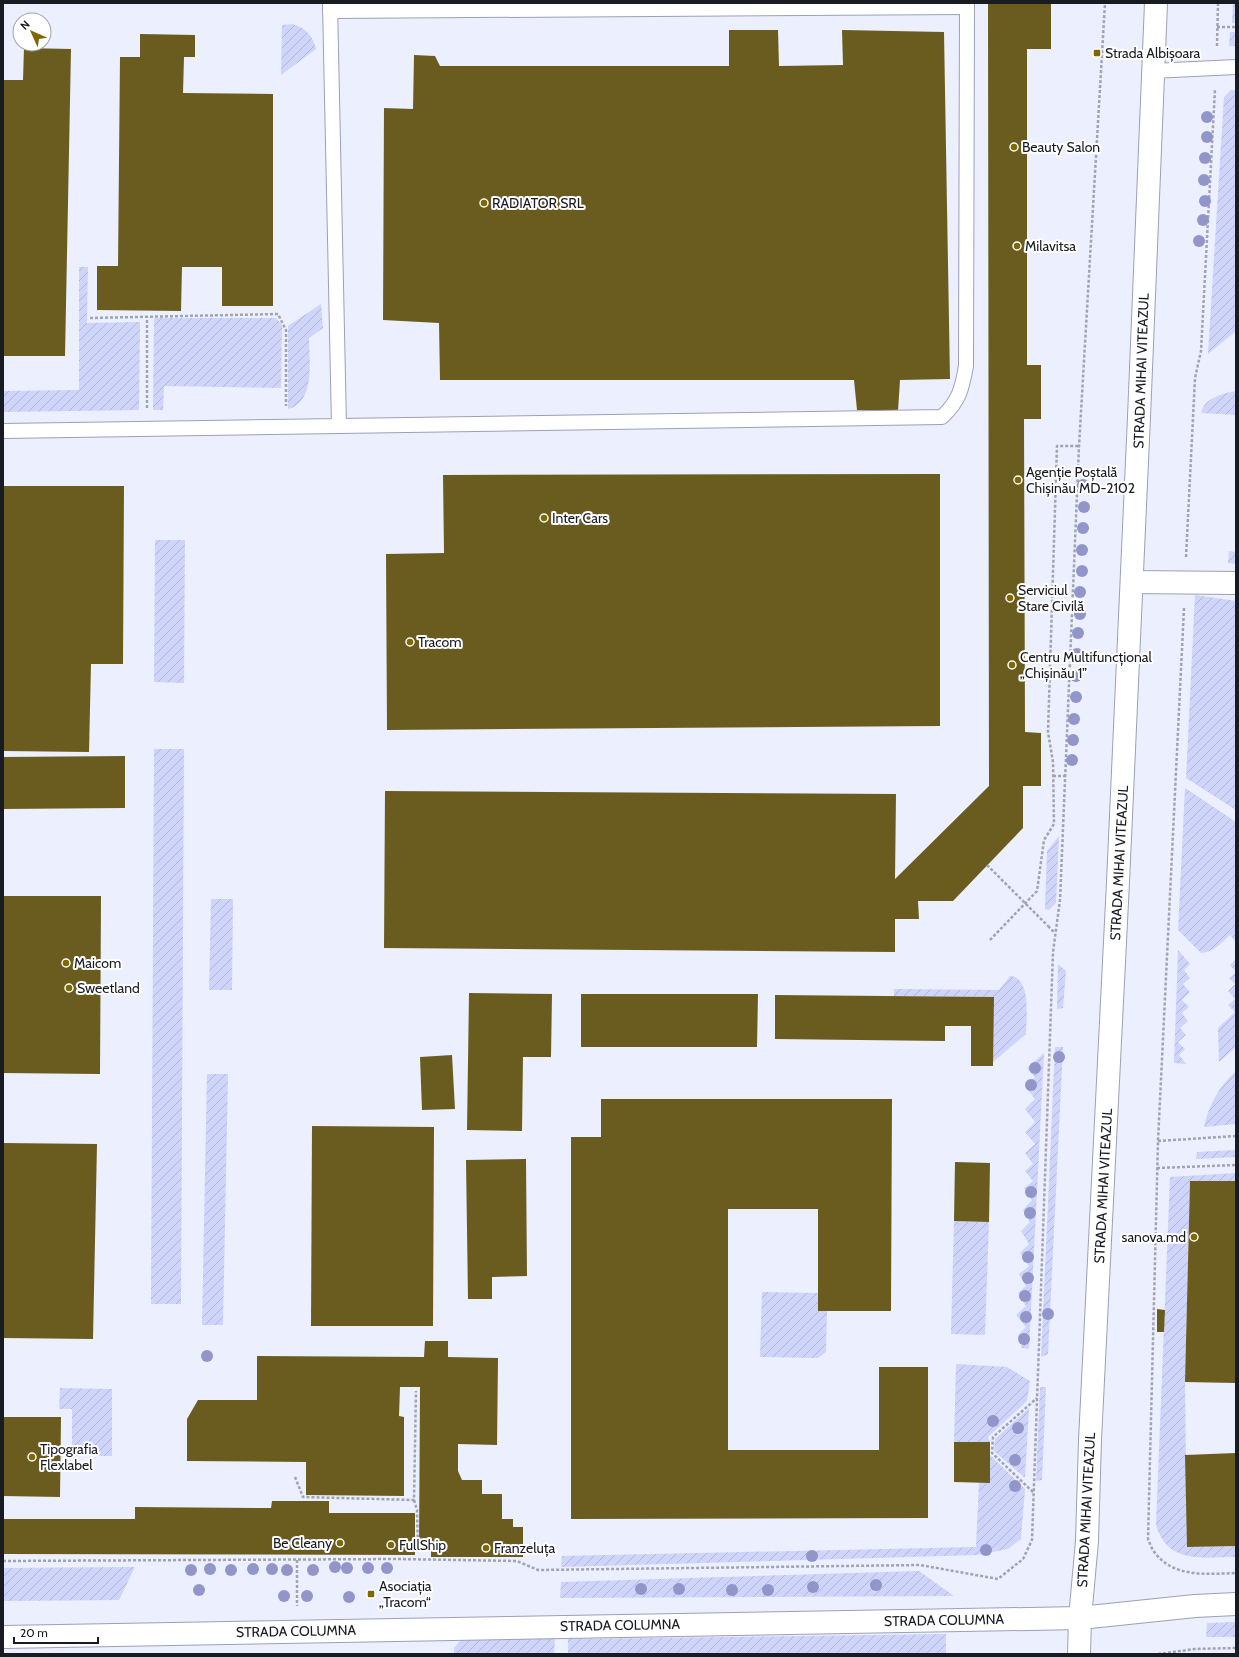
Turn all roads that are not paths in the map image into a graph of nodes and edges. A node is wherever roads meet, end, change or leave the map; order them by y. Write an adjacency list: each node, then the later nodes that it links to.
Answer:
1 (1156, 3): 5 (main road, STRADA MIHAI VITEAZUL)
2 (967, 5): 3 (lane); 6 (lane)
3 (330, 7): 6 (lane)
4 (1236, 67): 5 (lane)
5 (1152, 71): 8 (main road, STRADA MIHAI VITEAZUL)
6 (339, 426): 7 (lane)
7 (3, 431)
8 (1132, 582): 9 (main road); 11 (main road, STRADA MIHAI VITEAZUL)
9 (1236, 583)
10 (1236, 1604): 11 (main road, STRADA COLUMNA)
11 (1080, 1618): 12 (main road, STRADA COLUMNA); 13 (main road, STRADA MIHAI VITEAZUL)
12 (3, 1637)
13 (1079, 1654)

